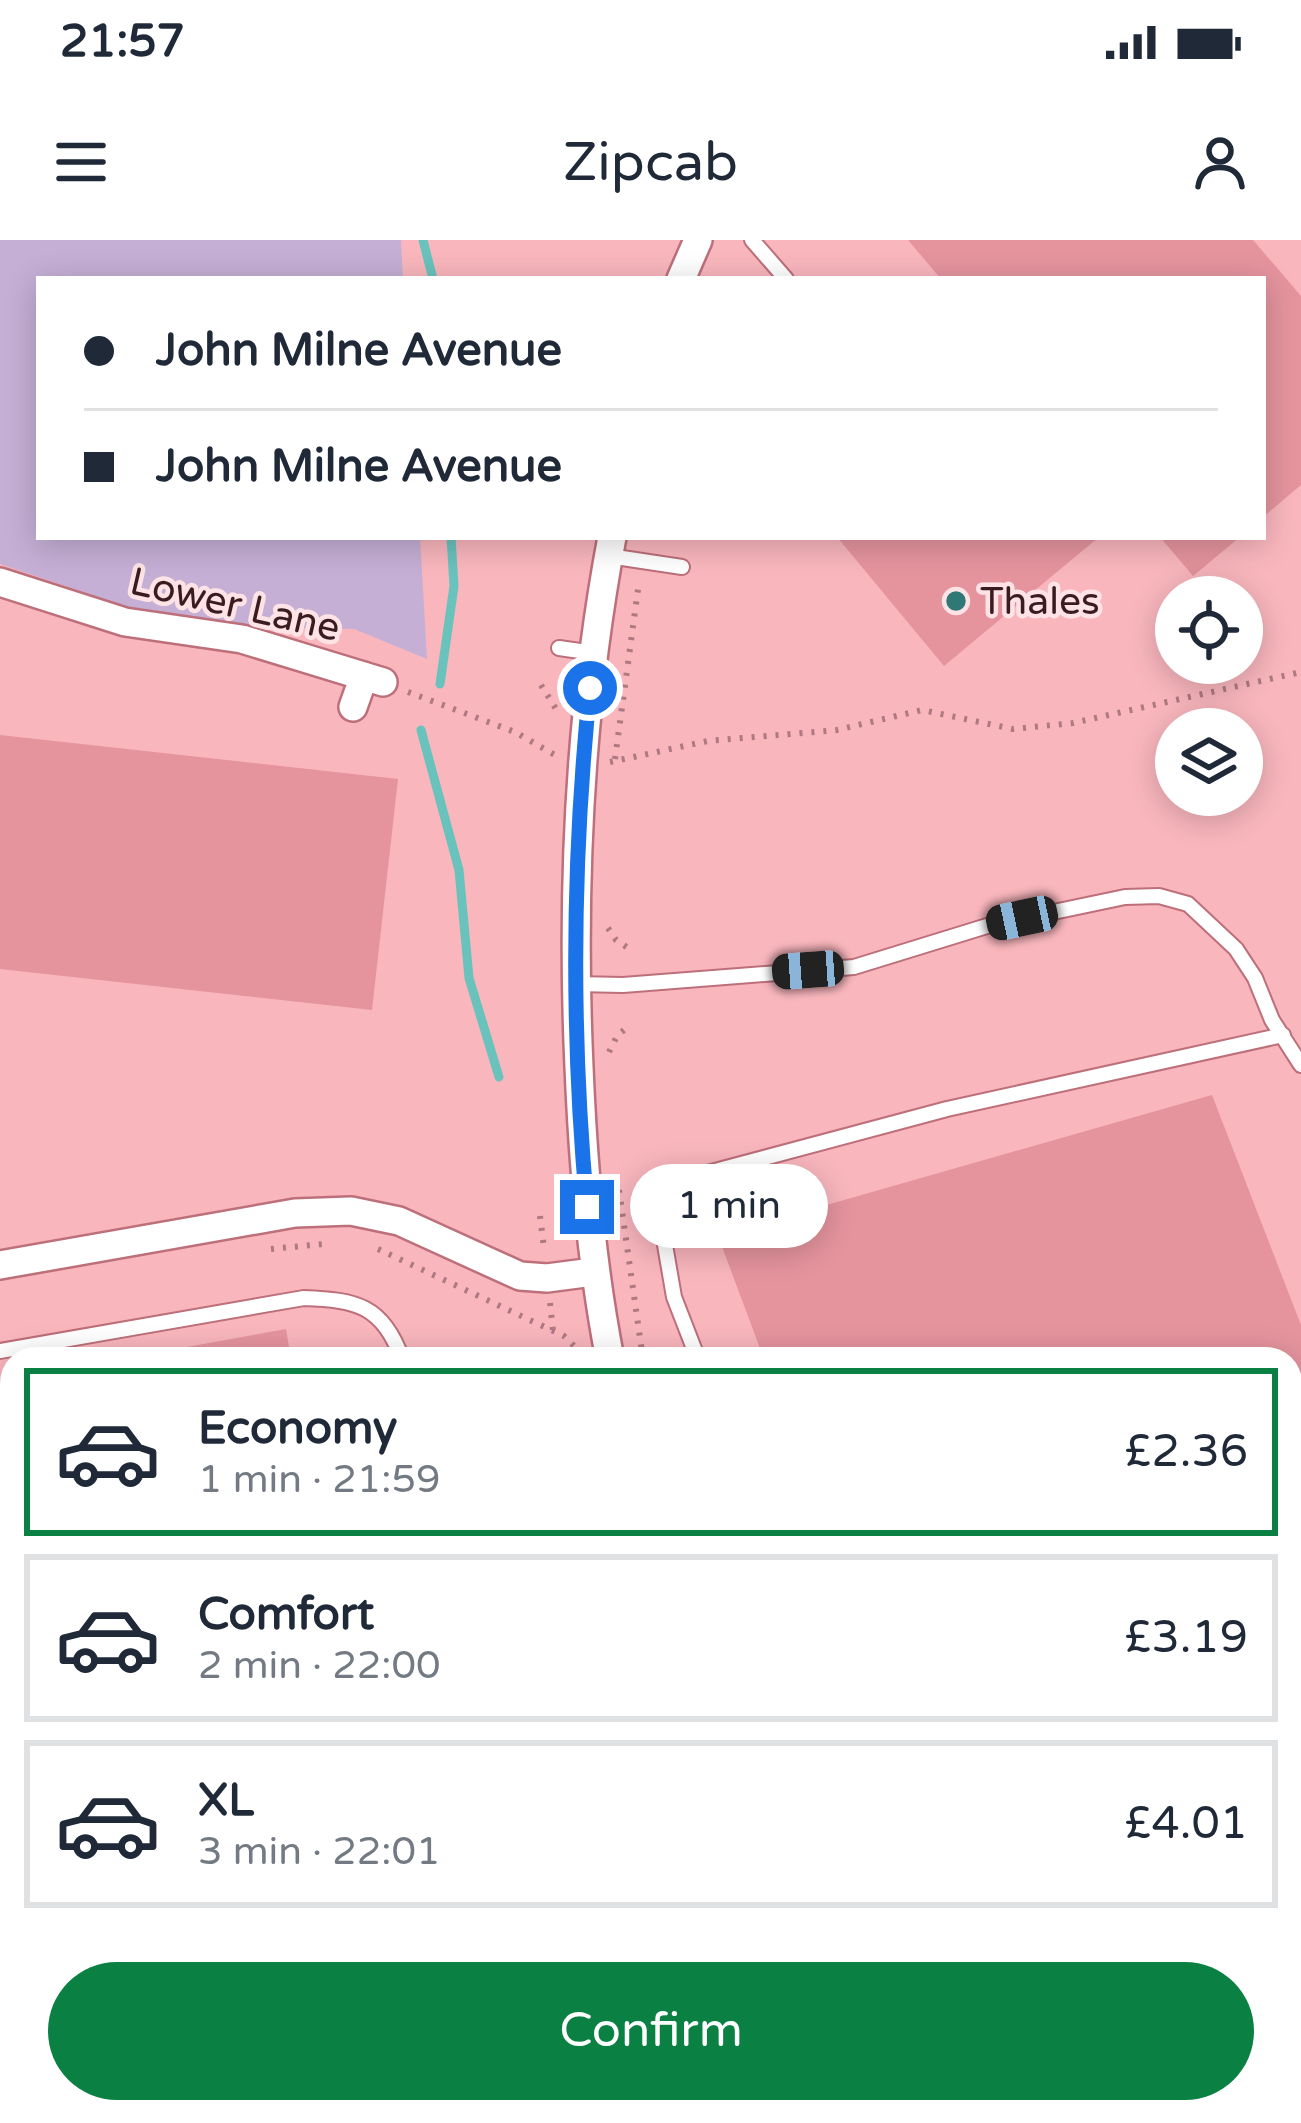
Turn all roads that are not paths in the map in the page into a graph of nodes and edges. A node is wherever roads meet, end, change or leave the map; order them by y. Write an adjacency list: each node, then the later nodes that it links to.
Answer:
1 (698, 240): 3 (street)
2 (752, 240): 4 (lane)
3 (682, 276)
4 (783, 276)
5 (610, 546): 6 (lane); 9 (street)
6 (682, 567)
7 (0, 582): 10 (street, Lower Lane)
8 (559, 648): 9 (lane)
9 (594, 653): 11 (street)
10 (353, 706)
11 (575, 984): 12 (lane); 15 (street)
12 (1283, 1035): 13 (lane); 19 (lane)
13 (1301, 1065)
14 (0, 1264): 15 (street)
15 (593, 1272): 18 (street)
16 (28, 1347): 17 (lane)
17 (396, 1347)
18 (608, 1347)
19 (693, 1347)

